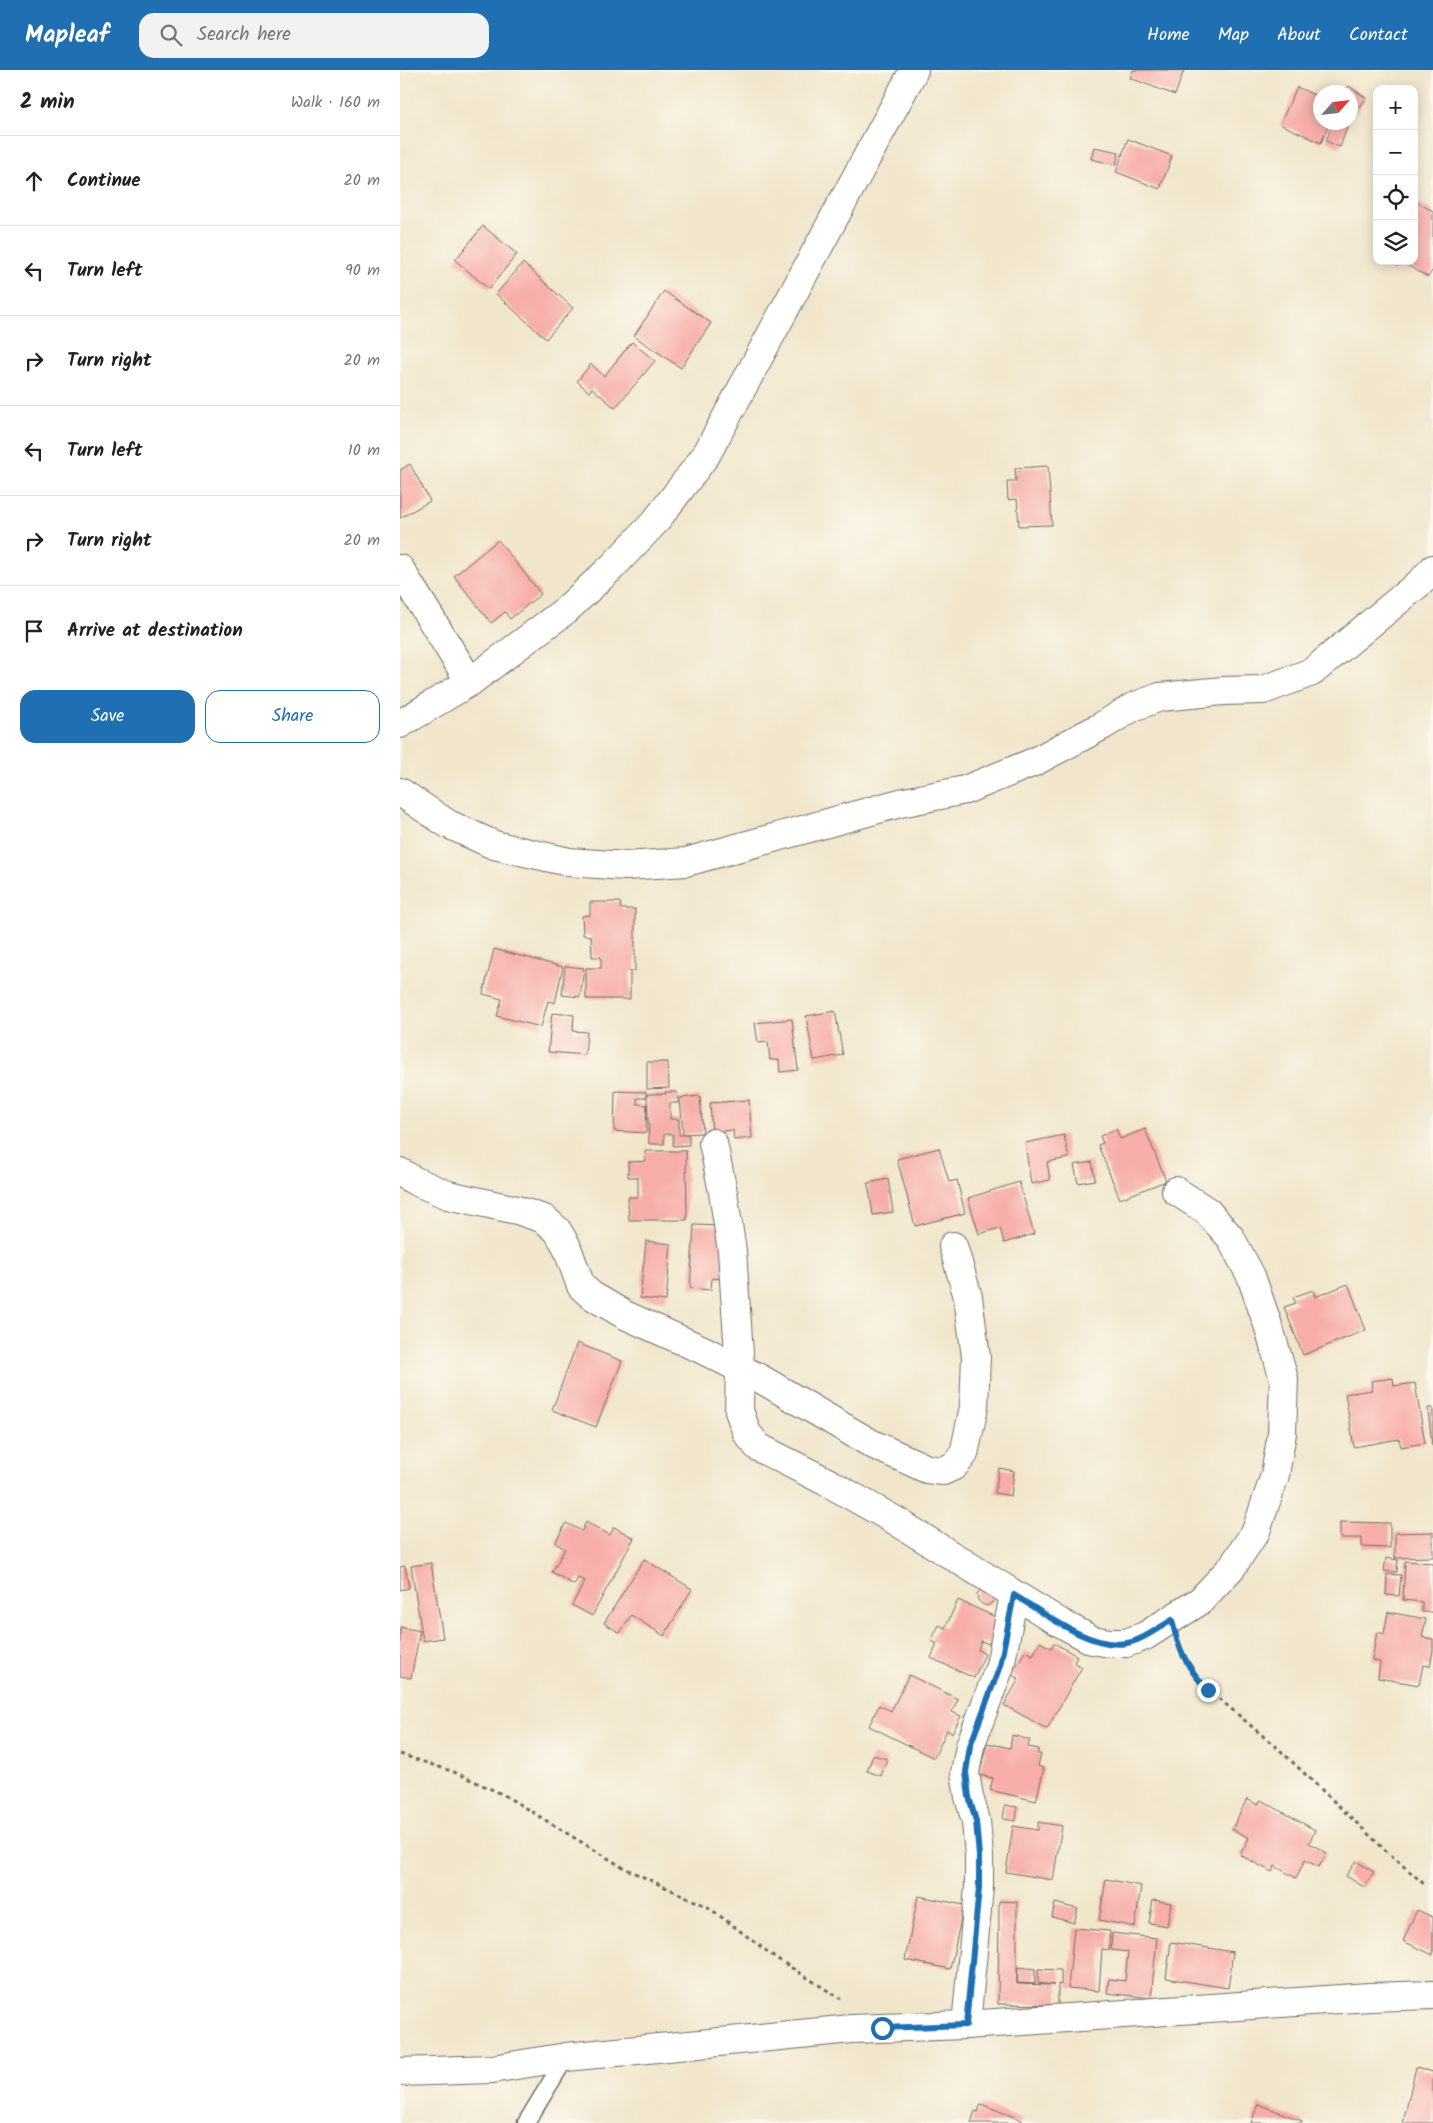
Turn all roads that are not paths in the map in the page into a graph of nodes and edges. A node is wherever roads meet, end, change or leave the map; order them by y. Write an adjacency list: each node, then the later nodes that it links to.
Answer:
1 (914, 70): 4 (street)
2 (400, 569): 4 (street)
3 (1433, 569): 6 (street)
4 (470, 682): 5 (street)
5 (400, 724)
6 (400, 792)
7 (713, 1143): 11 (street)
8 (400, 1172): 11 (street)
9 (1176, 1191): 12 (street)
10 (953, 1246): 11 (street)
11 (740, 1368): 12 (street)
12 (1014, 1595): 14 (street)
13 (1433, 1994): 14 (street)
14 (966, 2025): 15 (street)
15 (566, 2057): 16 (street); 17 (lane)
16 (400, 2072)
17 (526, 2123)

